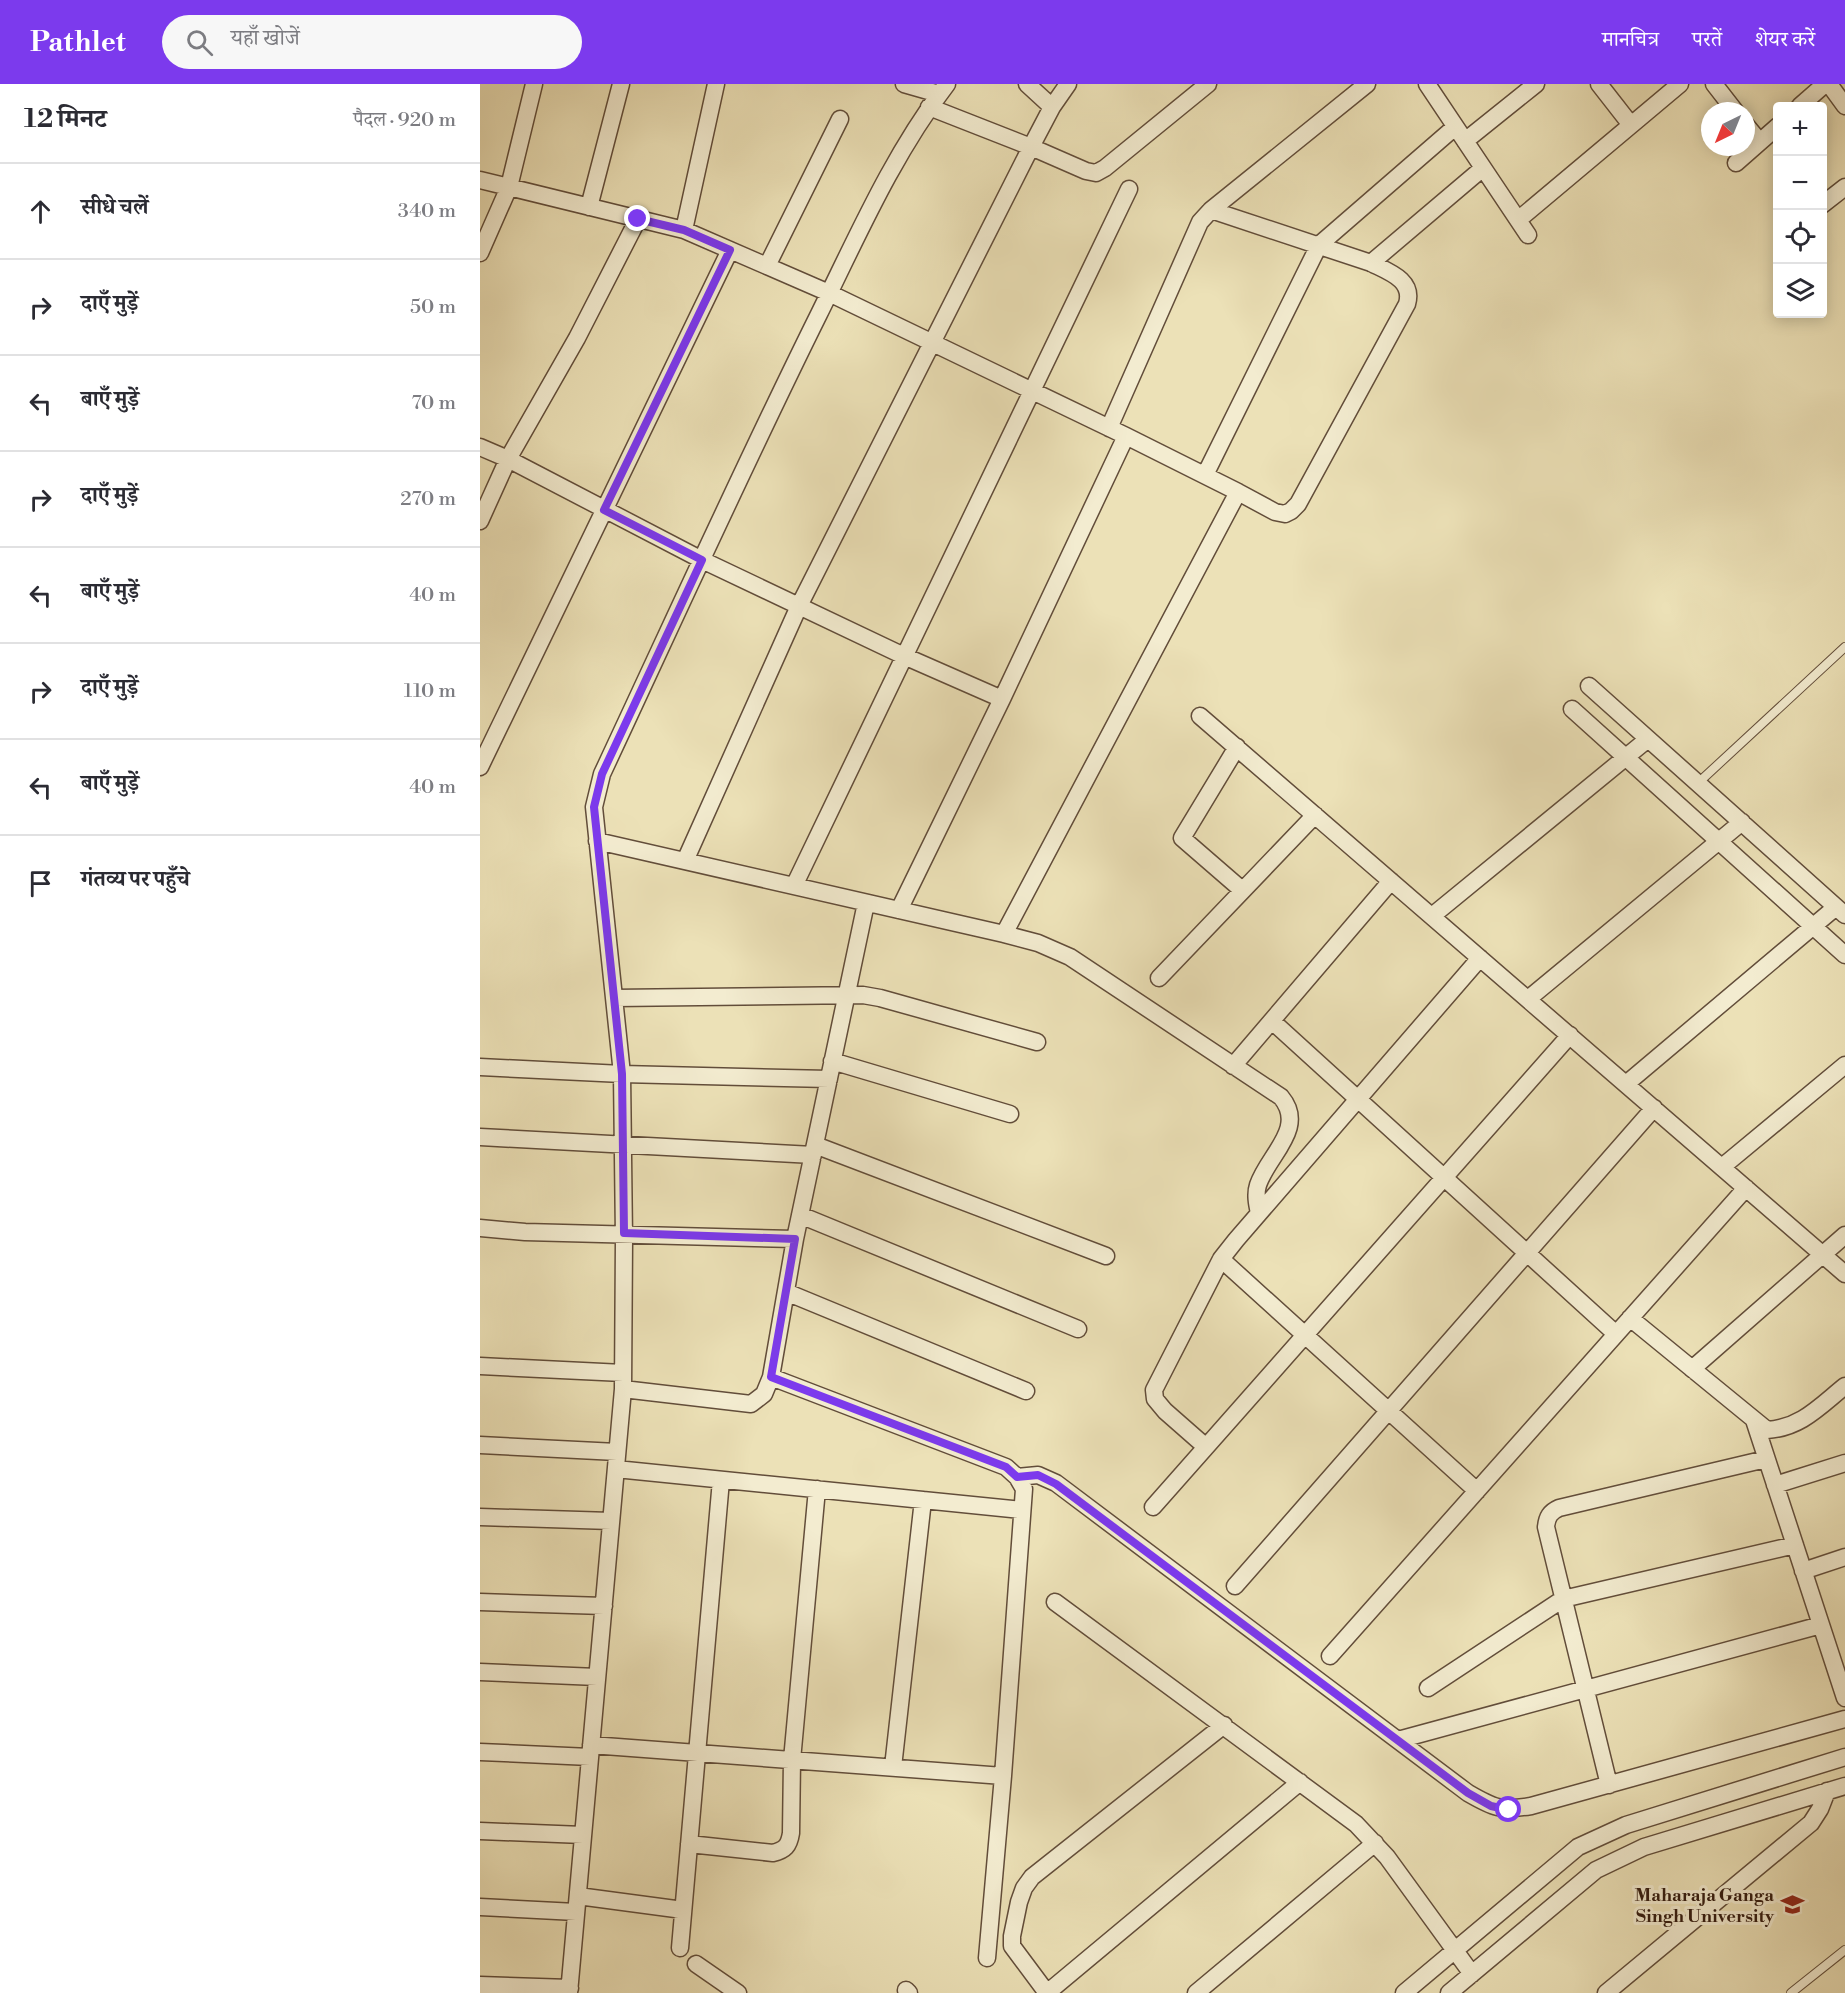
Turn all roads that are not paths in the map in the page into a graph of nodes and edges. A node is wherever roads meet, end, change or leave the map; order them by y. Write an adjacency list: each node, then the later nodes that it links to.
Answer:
1 (534, 84): 30 (street)
2 (621, 84): 34 (street)
3 (716, 84): 38 (street)
4 (904, 84): 15 (street)
5 (1027, 84): 19 (street)
6 (1068, 84): 19 (street)
7 (1208, 84): 26 (street)
8 (1367, 84): 35 (street)
9 (1427, 84): 23 (street)
10 (1536, 84): 23 (street)
11 (1599, 84): 21 (street)
12 (1680, 84): 21 (street)
13 (1714, 84): 16 (street)
14 (1827, 84): 17 (street); 18 (street)
15 (939, 95): 26 (street); 45 (street)
16 (1728, 102)
17 (1805, 102)
18 (1845, 106)
19 (1052, 107): 26 (street)
20 (840, 118): 44 (street)
21 (1631, 125): 37 (street)
22 (1773, 130): 25 (street)
23 (1460, 134): 28 (street); 40 (street)
24 (1755, 136): 25 (street)
25 (1760, 142): 27 (street)
26 (1031, 147): 46 (street)
27 (1736, 163)
28 (1483, 168): 37 (street); 43 (street)
29 (480, 180): 30 (street)
30 (509, 187): 34 (street); 42 (street)
31 (1845, 187): 33 (street)
32 (1129, 189): 47 (street)
33 (1827, 201)
34 (589, 207): 36 (street)
35 (1211, 210): 40 (street); 48 (street)
36 (638, 219): 38 (street); 51 (street)
37 (1518, 220): 39 (street)
38 (684, 230): 41 (street)
39 (1528, 235)
40 (1319, 245): 43 (street); 52 (street)
41 (730, 250): 44 (street); 54 (street)
42 (480, 253)
43 (1371, 263): 53 (street)
44 (767, 266): 45 (street)
45 (830, 293): 46 (street); 56 (street)
46 (932, 343): 47 (street); 57 (street)
47 (1032, 391): 48 (street); 59 (street)
48 (1109, 428): 49 (street)
49 (1126, 436): 52 (street); 61 (street)
50 (480, 447): 51 (street)
51 (508, 459): 54 (street); 55 (street)
52 (1205, 476): 53 (street)
53 (1238, 492): 82 (street)
54 (604, 510): 56 (street); 67 (street)
55 (480, 522)
56 (702, 560): 57 (street); 71 (street)
57 (799, 606): 59 (street); 73 (street)
58 (1845, 647): 68 (lane)
59 (904, 656): 61 (street); 75 (street)
60 (1588, 686): 64 (street)
61 (1002, 699): 78 (street)
62 (1572, 710): 66 (street)
63 (1200, 716): 65 (street)
64 (1648, 739): 66 (street); 68 (street)
65 (1237, 747): 69 (street); 76 (street)
66 (1626, 758): 72 (street); 80 (street)
67 (480, 767)
68 (1698, 783): 70 (street)
69 (1315, 815): 74 (street); 76 (street)
70 (1742, 822): 72 (street); 79 (street)
71 (597, 841): 73 (street); 87 (street)
72 (1719, 841): 81 (street); 88 (street)
73 (685, 861): 75 (street)
74 (1391, 881): 80 (street); 89 (street)
75 (794, 886): 77 (street)
76 (1242, 890): 85 (street)
77 (866, 903): 78 (street); 86 (street)
78 (899, 910): 82 (street)
79 (1840, 911): 81 (street)
80 (1432, 916): 84 (street)
81 (1813, 926): 83 (street); 98 (street)
82 (1004, 934): 94 (street)
83 (1845, 955)
84 (1480, 958): 88 (street); 99 (street)
85 (1159, 978)
86 (845, 995): 87 (street); 91 (street); 92 (street)
87 (614, 998): 96 (street)
88 (1528, 999): 90 (street)
89 (1272, 1021): 94 (street); 99 (street)
90 (1570, 1035): 98 (street); 106 (street)
91 (1037, 1042)
92 (832, 1061): 97 (street); 101 (street)
93 (1845, 1065): 105 (street)
94 (1233, 1066): 108 (street)
95 (480, 1067): 96 (street)
96 (622, 1074): 97 (street); 103 (street)
97 (829, 1079): 104 (street)
98 (1626, 1084): 100 (street)
99 (1358, 1099): 106 (street); 108 (street)
100 (1654, 1108): 105 (street); 114 (street)
101 (1010, 1114)
102 (480, 1137): 103 (street)
103 (623, 1144): 104 (street); 111 (street)
104 (814, 1150): 109 (street); 116 (street)
105 (1722, 1167): 107 (street)
106 (1444, 1178): 114 (street); 123 (street)
107 (1746, 1188): 115 (street); 120 (street)
108 (1259, 1213): 117 (street)
109 (800, 1215): 113 (street); 121 (street)
110 (480, 1228): 111 (street)
111 (624, 1233): 113 (street); 127 (street)
112 (1845, 1235): 115 (street)
113 (795, 1239): 119 (street)
114 (1527, 1253): 122 (street); 130 (street)
115 (1822, 1254): 118 (street); 125 (street)
116 (1106, 1256)
117 (1221, 1259): 123 (street); 133 (street)
118 (1845, 1274)
119 (786, 1292): 126 (street); 129 (street)
120 (1630, 1318): 122 (street); 125 (street)
121 (1078, 1329)
122 (1616, 1334): 142 (street)
123 (1305, 1335): 130 (street); 133 (street)
124 (480, 1366): 127 (street)
125 (1692, 1369): 131 (street)
126 (771, 1377): 127 (street); 138 (street)
127 (623, 1381): 134 (street)
128 (1845, 1386): 131 (street)
129 (1026, 1391)
130 (1389, 1410): 142 (street); 151 (street)
131 (1754, 1420): 135 (street)
132 (480, 1445): 134 (street)
133 (1206, 1447): 144 (street)
134 (617, 1452): 137 (street)
135 (1766, 1458): 140 (street); 152 (street)
136 (1845, 1463): 140 (street)
137 (616, 1469): 139 (street); 147 (street)
138 (1017, 1477): 145 (street); 166 (street)
139 (721, 1480): 141 (street); 169 (street)
140 (1775, 1485): 148 (street)
141 (817, 1490): 143 (street); 171 (street)
142 (1477, 1491): 158 (street)
143 (923, 1500): 145 (street); 172 (street)
144 (1153, 1507)
145 (1022, 1510): 173 (street)
146 (480, 1517): 147 (street)
147 (611, 1521): 155 (street)
148 (1795, 1545): 150 (street); 152 (street)
149 (1845, 1557): 150 (street)
150 (1803, 1571): 156 (street)
151 (1235, 1586)
152 (1563, 1599): 161 (street); 162 (street)
153 (480, 1602): 155 (street)
154 (1055, 1602): 165 (street)
155 (604, 1606): 160 (street)
156 (1821, 1625): 157 (street); 162 (street)
157 (1838, 1653): 163 (street)
158 (1330, 1656)
159 (480, 1672): 160 (street)
160 (597, 1677): 167 (street)
161 (1428, 1688)
162 (1586, 1689): 166 (street); 175 (street)
163 (1845, 1698)
164 (1845, 1719): 175 (street)
165 (1224, 1725): 174 (street); 194 (street)
166 (1398, 1740): 175 (street)
167 (591, 1751): 168 (street); 169 (street); 179 (street)
168 (480, 1752)
169 (697, 1753): 171 (street); 181 (street)
170 (1845, 1757): 186 (street)
171 (792, 1760): 172 (street); 181 (street)
172 (893, 1767): 173 (street)
173 (1004, 1776): 188 (street)
174 (1300, 1782): 180 (street); 194 (street)
175 (1609, 1785)
176 (1845, 1786): 177 (street)
177 (1827, 1791): 190 (street); 198 (street)
178 (480, 1831): 179 (street)
179 (583, 1835): 182 (street)
180 (1376, 1843): 186 (street); 195 (street)
181 (689, 1844): 184 (street)
182 (577, 1904): 183 (street); 184 (street); 192 (street)
183 (480, 1907)
184 (683, 1910): 185 (street)
185 (680, 1948)
186 (1455, 1950): 190 (street); 196 (street)
187 (1845, 1950): 199 (lane)
188 (987, 1958)
189 (696, 1964): 193 (street)
190 (1472, 1974): 197 (street)
191 (480, 1985): 192 (street)
192 (569, 1991)
193 (738, 1993)
194 (1047, 1993)
195 (1196, 1993)
196 (1404, 1993)
197 (1449, 1993)
198 (1606, 1993)
199 (1791, 1993)

